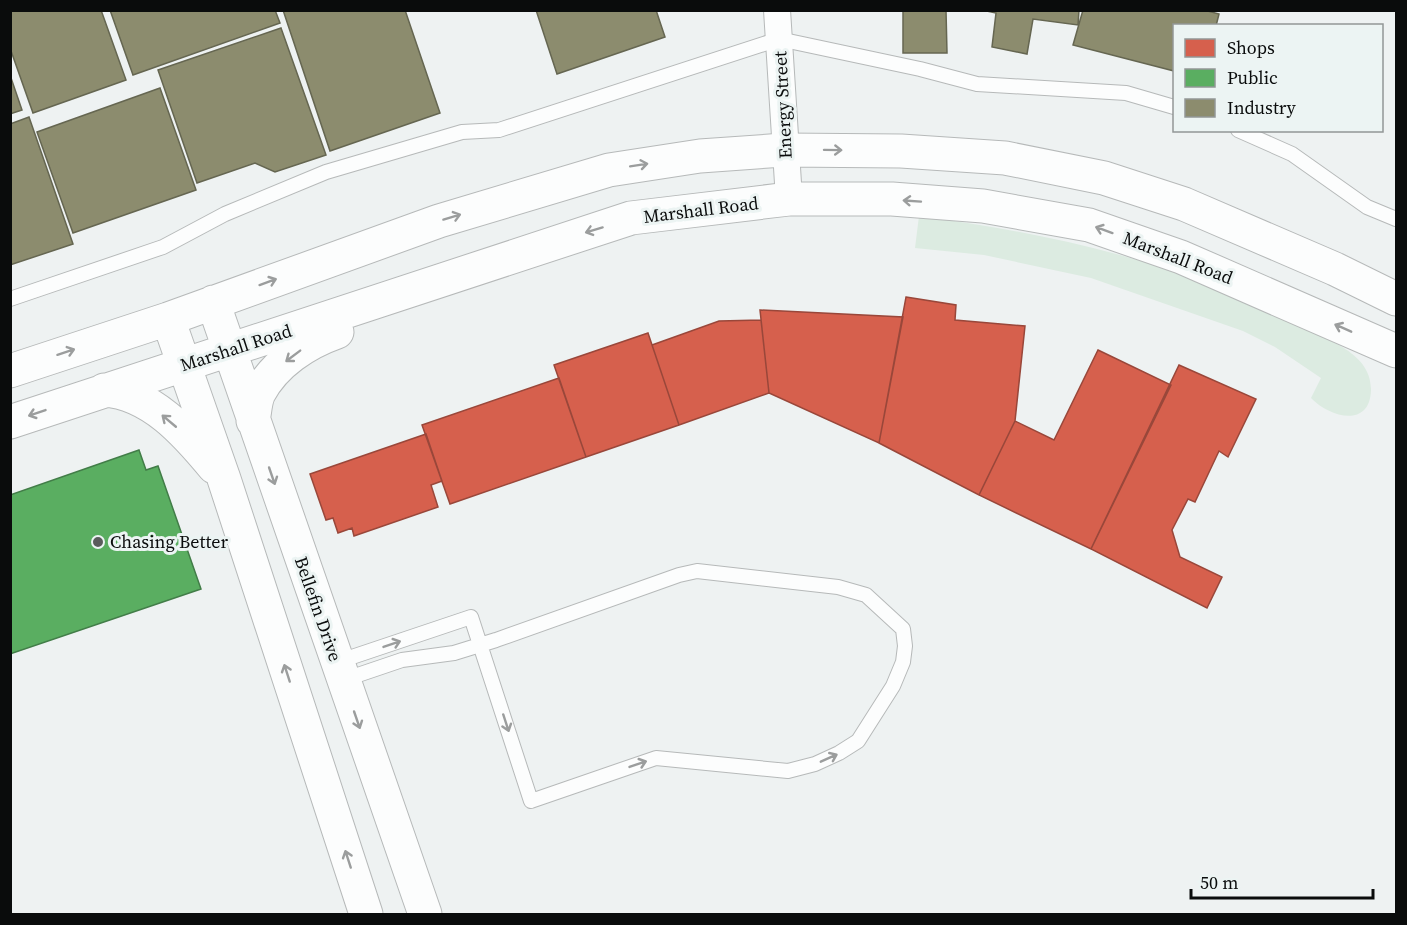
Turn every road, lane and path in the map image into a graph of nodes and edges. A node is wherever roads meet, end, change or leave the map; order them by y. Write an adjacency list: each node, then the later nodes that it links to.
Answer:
1 (777, 10): 2 (street, Energy Street)
2 (780, 39): 3 (lane); 5 (street, Energy Street); 9 (lane)
3 (1173, 107)
4 (1242, 132): 7 (lane)
5 (784, 150): 6 (street, Energy Street); 10 (main road, one-way to 10); 11 (main road, one-way to 5)
6 (789, 199): 8 (main road, Marshall Road, one-way to 8); 14 (main road, Marshall Road, one-way to 6)
7 (1396, 219)
8 (557, 241): 13 (main road, Marshall Road); 18 (main road, one-way to 18)
9 (10, 298)
10 (1396, 298)
11 (213, 302): 12 (main road); 13 (main road, Bellefin Drive)
12 (168, 319): 15 (main road); 16 (main road, one-way to 12)
13 (228, 351): 15 (main road, Marshall Road); 18 (main road, Bellefin Drive)
14 (1396, 351)
15 (185, 365): 17 (main road, Marshall Road); 20 (main road)
16 (10, 371)
17 (104, 390): 19 (main road, Marshall Road, one-way to 19); 20 (main road, one-way to 17)
18 (253, 421): 22 (main road, Bellefin Drive, one-way to 22)
19 (10, 422)
20 (224, 478): 23 (main road, one-way to 20)
21 (480, 645): 21 (lane, one-way to 21); 22 (lane); 22 (lane, one-way to 21)
22 (340, 671): 24 (main road, Bellefin Drive, one-way to 24)
23 (366, 915)
24 (425, 915)

